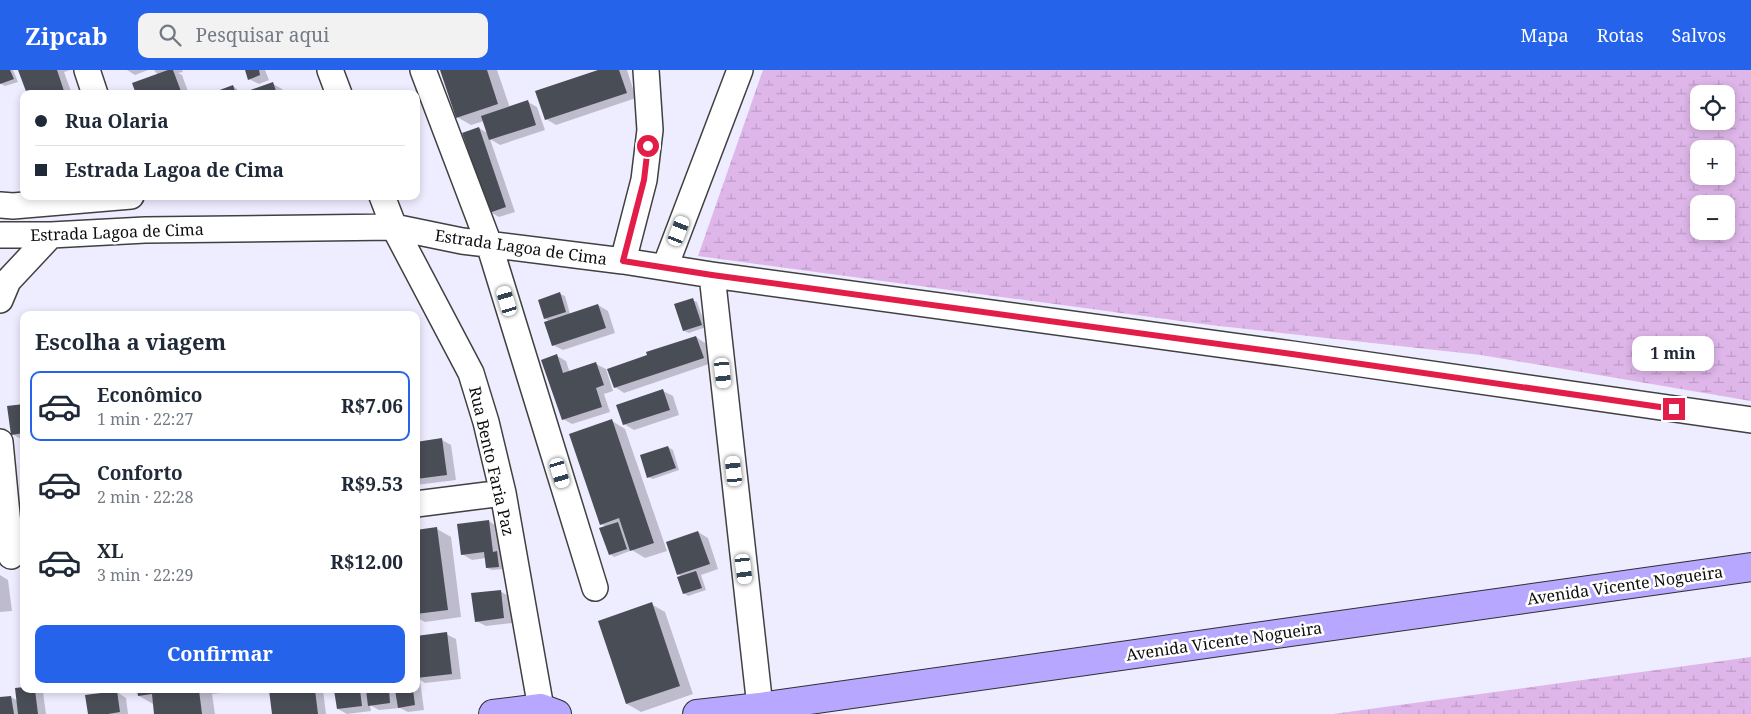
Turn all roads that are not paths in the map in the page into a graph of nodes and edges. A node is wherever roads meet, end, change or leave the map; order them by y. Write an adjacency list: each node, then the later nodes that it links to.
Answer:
1 (87, 70): 5 (street)
2 (423, 70): 14 (street)
3 (646, 70): 15 (street)
4 (740, 70): 16 (street)
5 (94, 90)
6 (84, 200): 9 (street)
7 (134, 200): 11 (street)
8 (384, 200): 10 (street, Rua Bento Faria Paz)
9 (0, 205)
10 (394, 227): 11 (street, Estrada Lagoa de Cima); 14 (street, Estrada Lagoa de Cima); 21 (street, Rua Bento Faria Paz)
11 (145, 230): 13 (street, Estrada Lagoa de Cima)
12 (0, 235): 13 (street, Estrada Lagoa de Cima)
13 (51, 235): 18 (street)
14 (489, 244): 15 (street, Estrada Lagoa de Cima); 25 (street)
15 (623, 261): 16 (street, Estrada Lagoa de Cima)
16 (665, 267): 17 (street, Estrada Lagoa de Cima)
17 (712, 275): 19 (street, Estrada Lagoa de Cima); 26 (street)
18 (0, 300)
19 (1751, 420)
20 (0, 442): 23 (street)
21 (503, 493): 22 (street); 27 (street, Rua Bento Faria Paz)
22 (420, 503)
23 (12, 556)
24 (1751, 567): 26 (street, Avenida Vicente Nogueira)
25 (595, 588)
26 (760, 707): 29 (street, Avenida Vicente Nogueira)
27 (547, 712): 28 (street)
28 (493, 714)
29 (697, 714)

